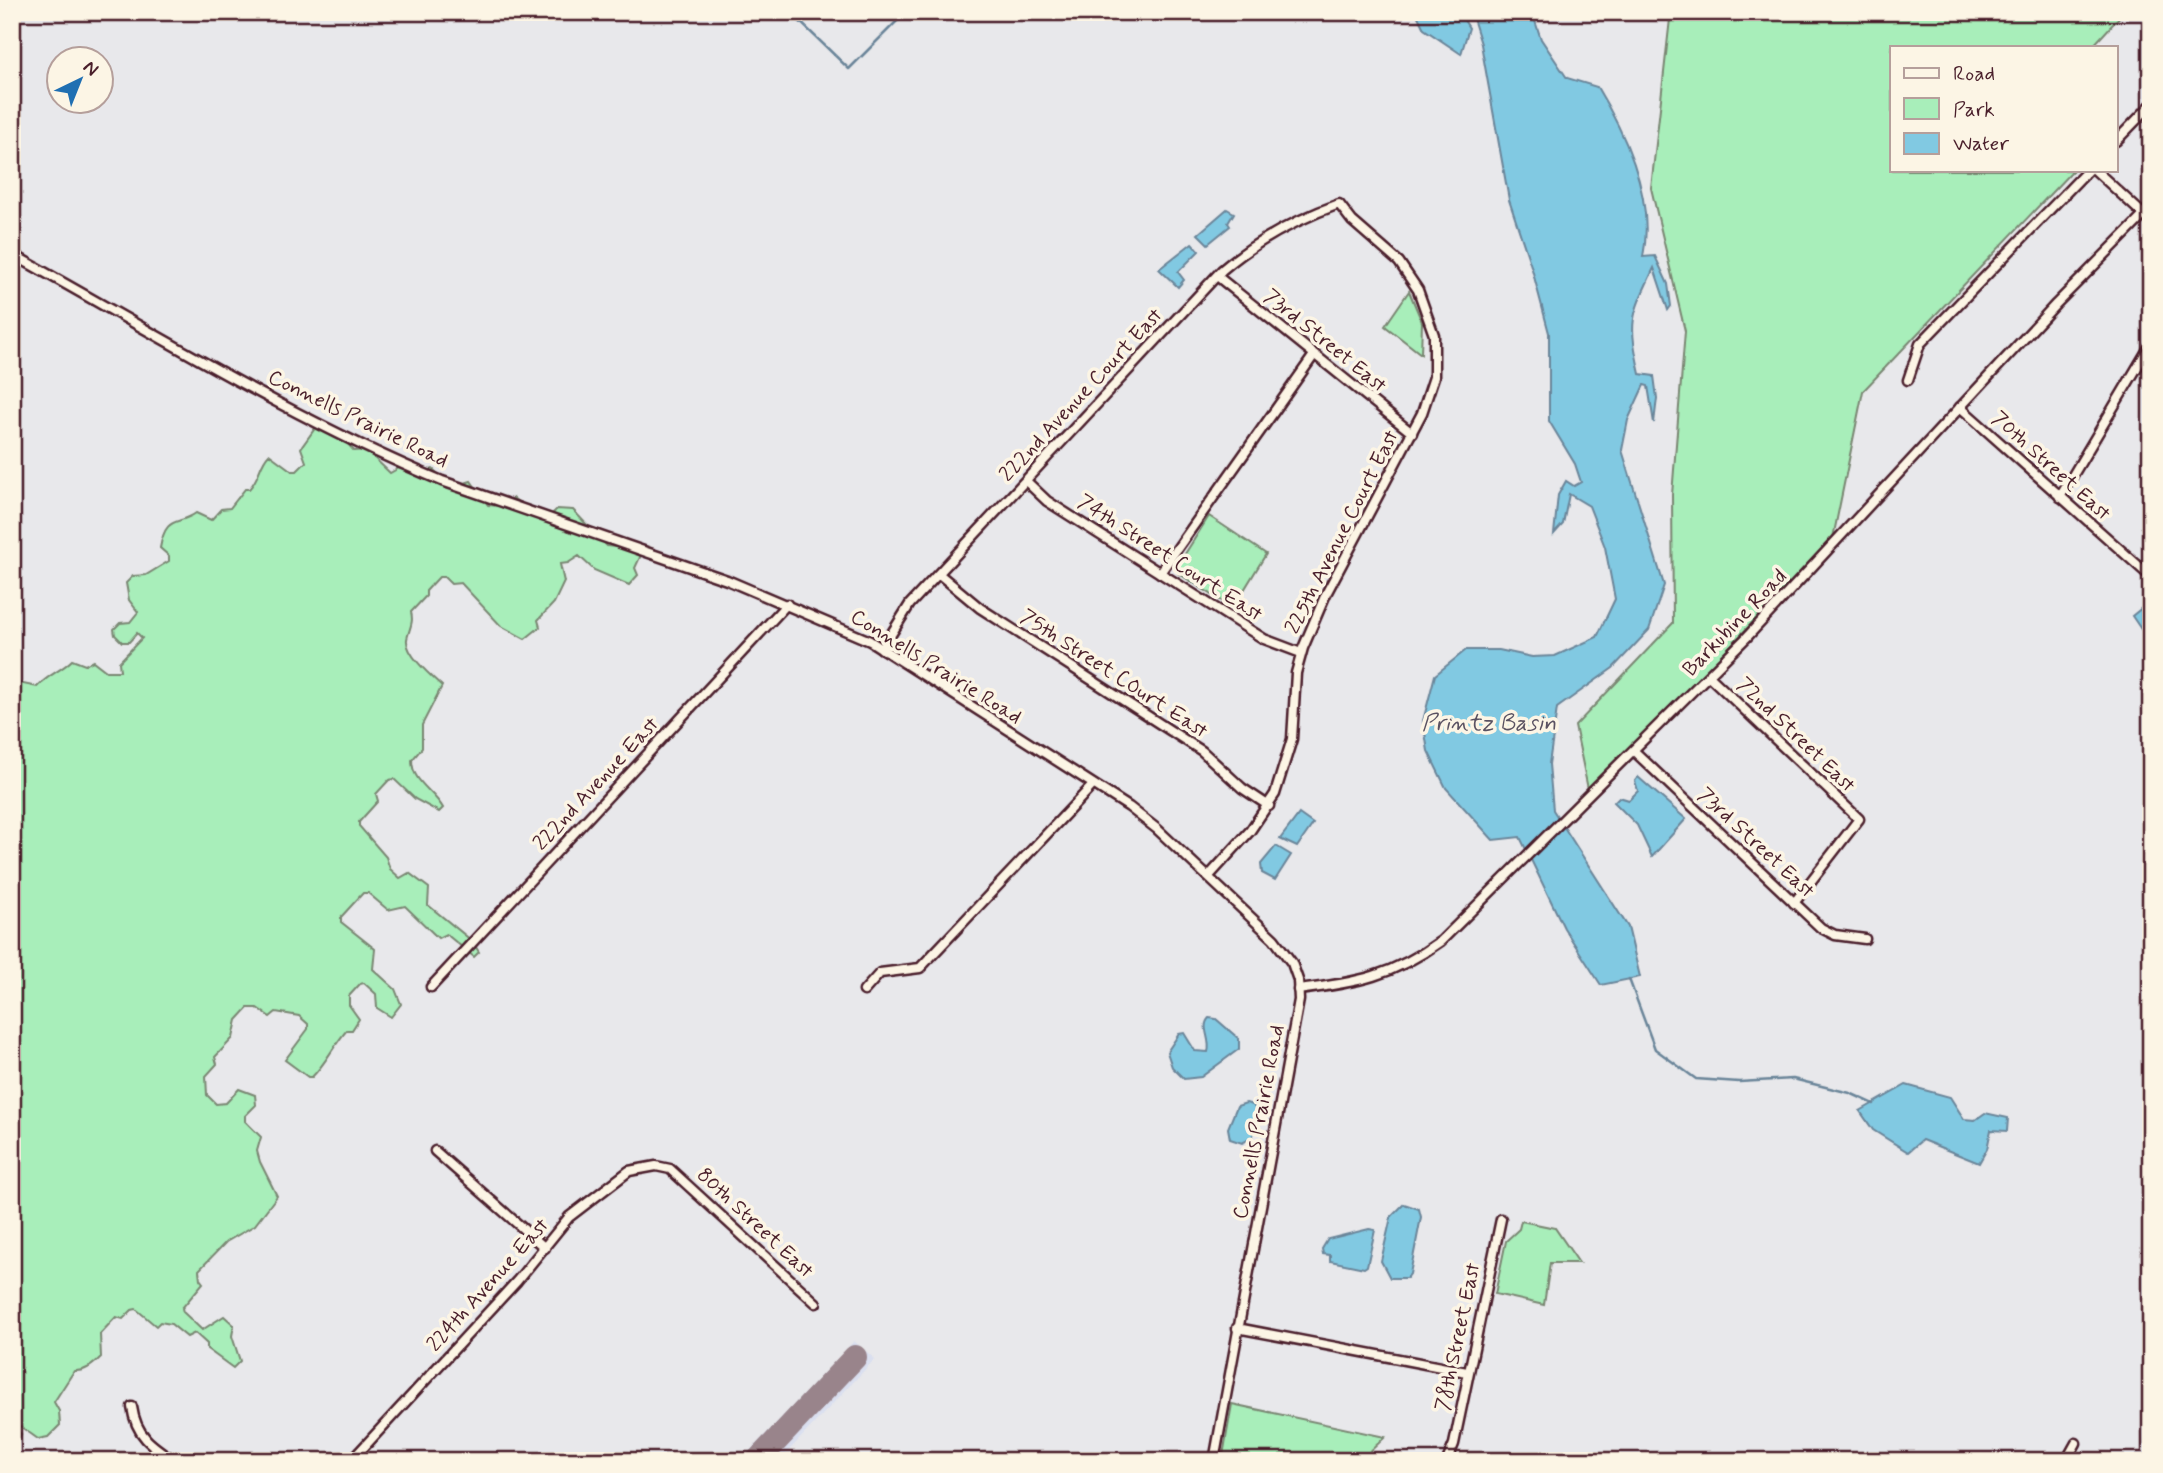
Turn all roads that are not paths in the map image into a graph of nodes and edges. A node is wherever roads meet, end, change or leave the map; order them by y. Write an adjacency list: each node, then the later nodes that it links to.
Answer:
1 (2151, 105): 2 (street)
2 (2118, 139)
3 (2086, 172): 12 (street)
4 (2097, 172): 6 (street)
5 (2151, 208): 6 (street, Barkubine Road)
6 (2144, 215): 13 (street, Barkubine Road)
7 (12, 254): 20 (street, Connells Prairie Road)
8 (1217, 276): 10 (street, 222nd Avenue Court East); 11 (street, 73rd Street East); 15 (street, 222nd Avenue Court East)
9 (2151, 344): 16 (street)
10 (1436, 349): 14 (street, 225th Avenue Court East)
11 (1314, 355): 14 (street, 73rd Street East); 17 (street)
12 (1908, 380)
13 (1960, 407): 16 (street, 70th Street East); 23 (street, Barkubine Road)
14 (1412, 433): 22 (street, 225th Avenue Court East)
15 (1026, 481): 17 (street, 74th Street Court East); 18 (street, 222nd Avenue Court East)
16 (2060, 497): 19 (street, 70th Street East)
17 (1160, 573): 22 (street, 74th Street Court East)
18 (939, 574): 21 (street, 222nd Avenue Court East); 26 (street, 75th Street COurt East)
19 (2151, 577)
20 (787, 604): 21 (street, Connells Prairie Road); 30 (street, 222nd Avenue East)
21 (882, 649): 25 (street, Connells Prairie Road)
22 (1301, 653): 26 (street, 225th Avenue Court East)
23 (1709, 676): 24 (street, Barkubine Road); 28 (street, 72nd Street East)
24 (1634, 751): 28 (street, 73rd Street East); 31 (street, Barkubine Road)
25 (1093, 785): 27 (street, Connells Prairie Road); 32 (street)
26 (1269, 806): 27 (street, 225th Avenue Court East)
27 (1209, 876): 31 (street, Connells Prairie Road)
28 (1794, 903): 29 (street, 73rd Street East)
29 (1865, 939)
30 (431, 987)
31 (1298, 990): 38 (street, Connells Prairie Road)
32 (864, 991)
33 (435, 1151): 36 (street)
34 (670, 1169): 36 (street, 224th Avenue East); 37 (street, 80th Street East)
35 (1501, 1219): 39 (street, 78th Street East)
36 (545, 1248): 43 (street, 224th Avenue East)
37 (816, 1303)
38 (1237, 1328): 39 (street); 44 (street, Connells Prairie Road)
39 (1467, 1372): 45 (street, 78th Street East)
40 (132, 1407): 42 (street)
41 (2076, 1443): 46 (street)
42 (175, 1461)
43 (351, 1461)
44 (1214, 1461)
45 (1447, 1461)
46 (2066, 1461)

